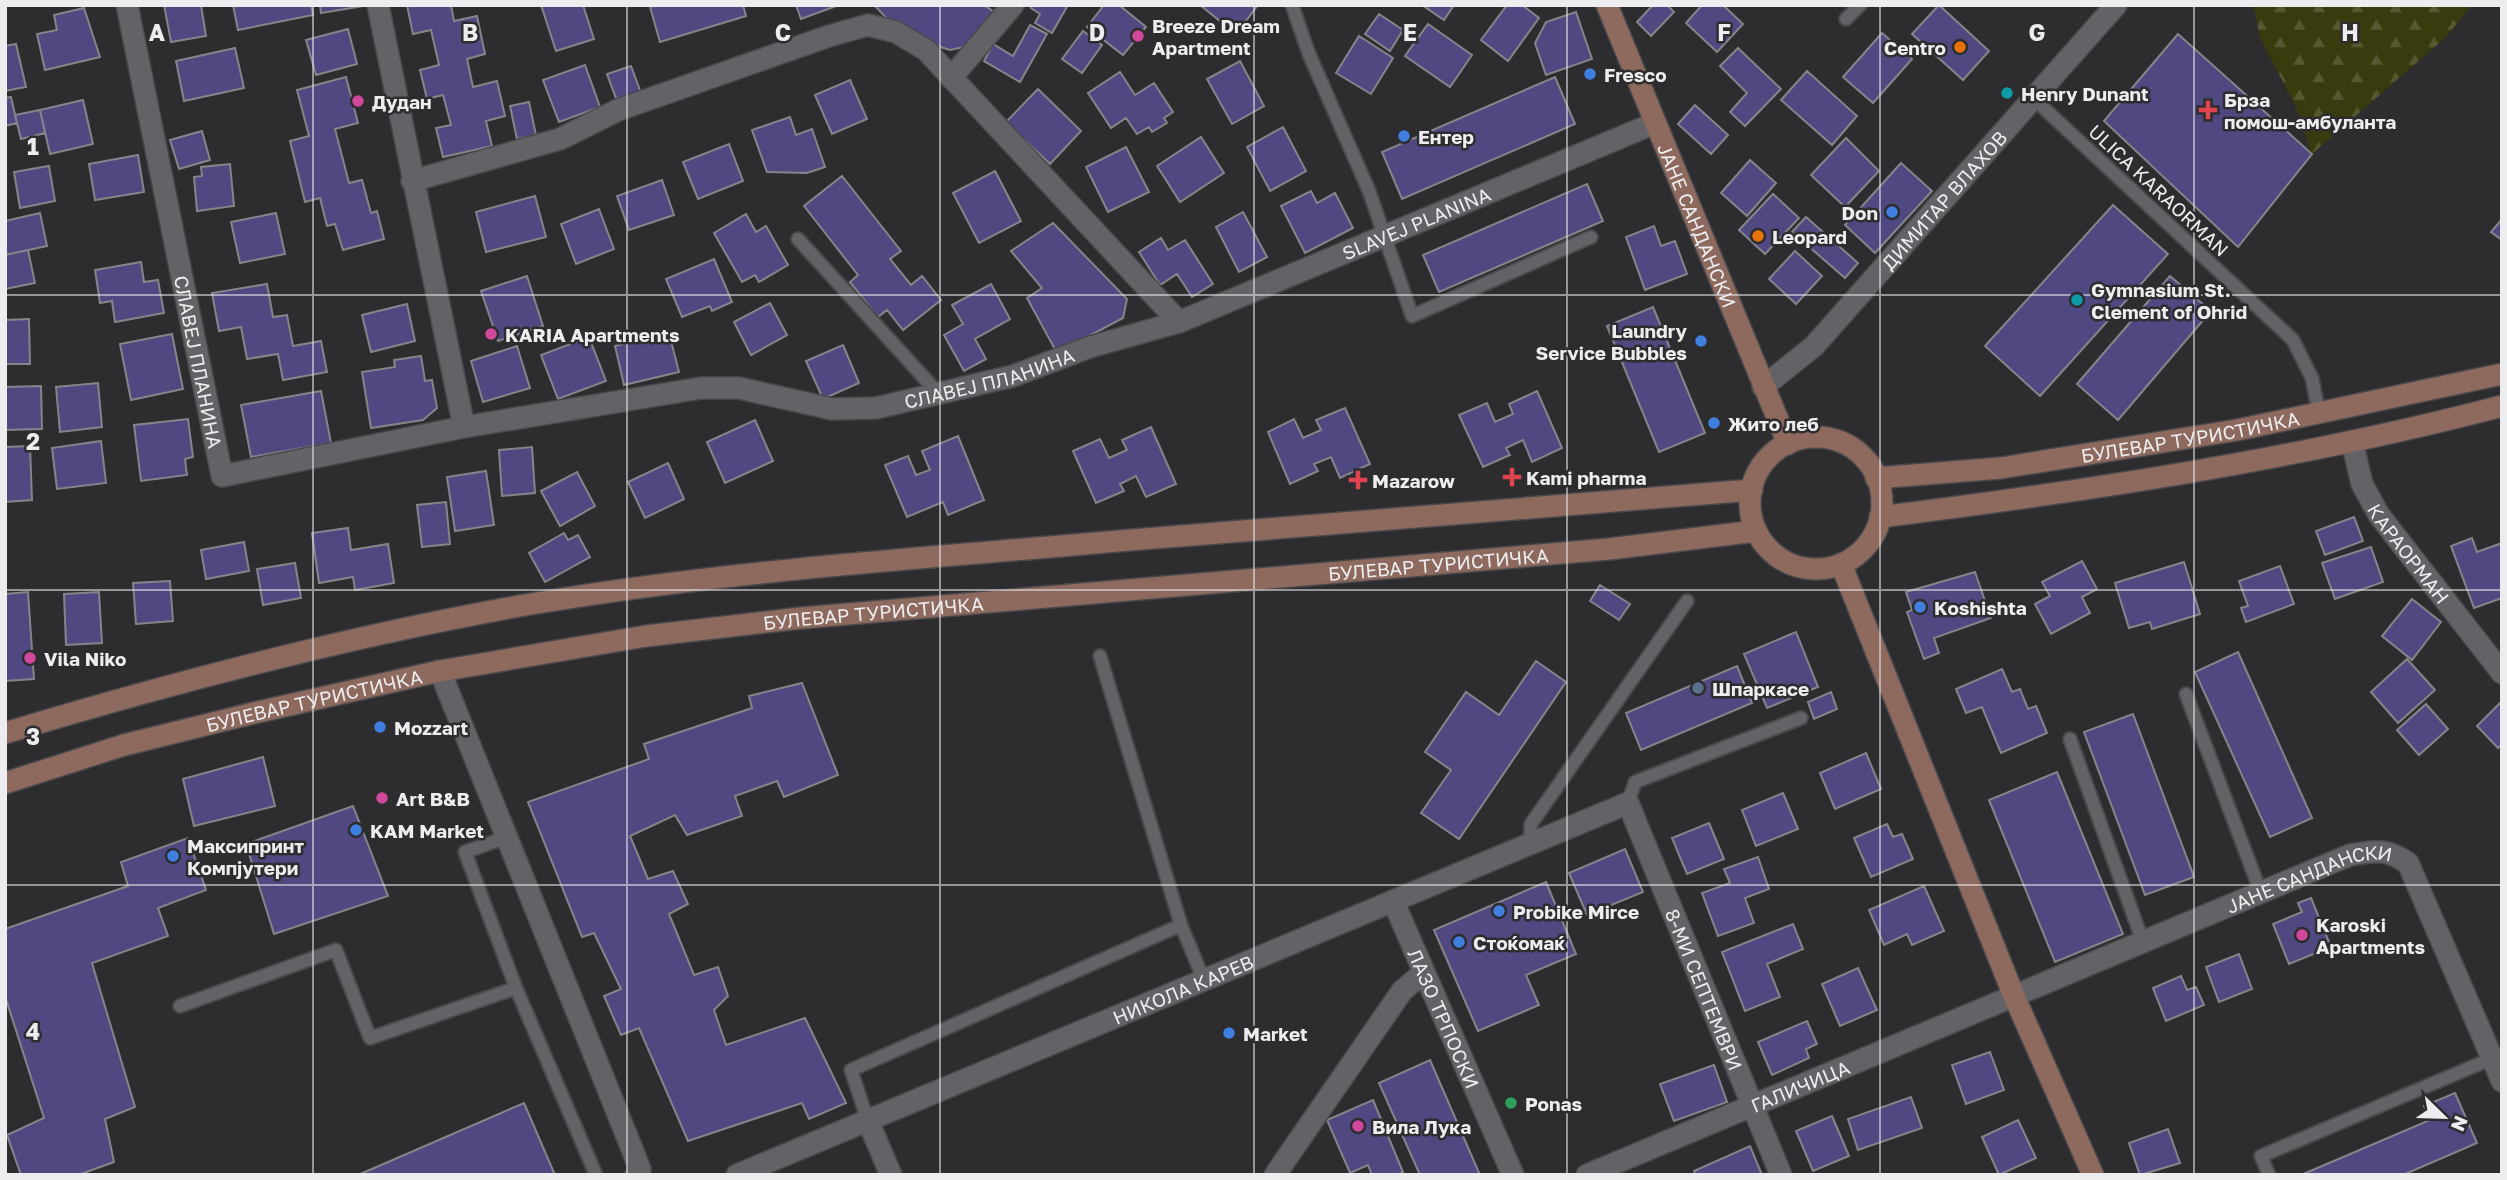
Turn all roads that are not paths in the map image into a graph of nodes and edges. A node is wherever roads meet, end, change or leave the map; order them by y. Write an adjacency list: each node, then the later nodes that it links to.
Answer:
1 (127, 5): 22 (street, СЛАВЕЈ ПЛАНИНА)
2 (378, 5): 12 (street)
3 (1013, 5): 9 (street)
4 (1292, 5): 13 (lane)
5 (1607, 5): 11 (main road, ЈАНЕ САНДАНСКИ)
6 (1860, 5): 8 (lane)
7 (2116, 5): 10 (street, ДИМИТАР ВЛАХОВ)
8 (1846, 19)
9 (951, 78): 12 (street); 16 (street)
10 (2034, 99): 18 (street, ДИМИТАР ВЛАХОВ); 21 (lane, ULICA KARAORMAN)
11 (1655, 123): 13 (street, SLAVEJ PLANINA); 18 (main road, ЈАНЕ САНДАНСКИ)
12 (412, 181): 22 (street)
13 (1382, 236): 14 (lane); 16 (street, SLAVEJ PLANINA)
14 (1591, 237)
15 (798, 239): 19 (lane)
16 (1179, 322): 19 (street, СЛАВЕЈ ПЛАНИНА)
17 (2502, 373): 21 (main road, БУЛЕВАР ТУРИСТИЧКА)
18 (1763, 387): 24 (main road, ЈАНЕ САНДАНСКИ)
19 (938, 393): 22 (street, СЛАВЕЈ ПЛАНИНА)
20 (2502, 406): 23 (main road, БУЛЕВАР ТУРИСТИЧКА)
21 (2319, 414): 25 (main road, БУЛЕВАР ТУРИСТИЧКА)
22 (464, 427)
23 (2352, 442): 27 (main road, БУЛЕВАР ТУРИСТИЧКА); 31 (street, КАРАОРМАН)
24 (1788, 444): 25 (main road); 26 (main road)
25 (1876, 478): 27 (main road)
26 (1752, 490): 28 (main road); 37 (main road)
27 (1880, 517): 29 (main road)
28 (1756, 531): 29 (main road); 33 (main road, БУЛЕВАР ТУРИСТИЧКА)
29 (1841, 564): 50 (main road)
30 (1687, 601): 42 (lane)
31 (2494, 650): 34 (street, КАРАОРМАН)
32 (1100, 656): 45 (lane)
33 (440, 671): 39 (main road, БУЛЕВАР ТУРИСТИЧКА); 41 (street)
34 (2502, 673)
35 (2186, 694): 43 (lane)
36 (1801, 718): 40 (lane)
37 (5, 733)
38 (2070, 739): 46 (lane)
39 (5, 783)
40 (1628, 803): 42 (street, НИКОЛА КАРЕВ); 54 (street, 8-МИ СЕПТЕМВРИ)
41 (507, 837): 49 (lane); 57 (street)
42 (1530, 844): 44 (street, НИКОЛА КАРЕВ)
43 (2261, 893): 46 (street, ЈАНЕ САНДАНСКИ); 52 (street, ЈАНЕ САНДАНСКИ)
44 (1393, 901): 47 (street, ЛАЗО ТРПОСКИ); 48 (street, НИКОЛА КАРЕВ)
45 (1181, 925): 48 (lane); 55 (lane)
46 (2143, 942): 50 (street, ЈАНЕ САНДАНСКИ)
47 (1423, 973): 60 (street); 61 (street, ЛАЗО ТРПОСКИ)
48 (1204, 981): 55 (street, НИКОЛА КАРЕВ)
49 (516, 988): 51 (lane); 56 (lane)
50 (2014, 996): 54 (street, ГАЛИЧИЦА); 64 (main road)
51 (180, 1006)
52 (2497, 1056): 53 (street, ЈАНЕ САНДАНСКИ); 65 (lane)
53 (2502, 1081)
54 (1752, 1107): 62 (street, ГАЛИЧИЦА); 63 (street, 8-МИ СЕПТЕМВРИ)
55 (868, 1121): 58 (street, НИКОЛА КАРЕВ); 59 (street)
56 (596, 1175)
57 (636, 1175)
58 (737, 1175)
59 (891, 1175)
60 (1275, 1175)
61 (1513, 1175)
62 (1587, 1175)
63 (1781, 1175)
64 (2092, 1175)
65 (2269, 1175)

